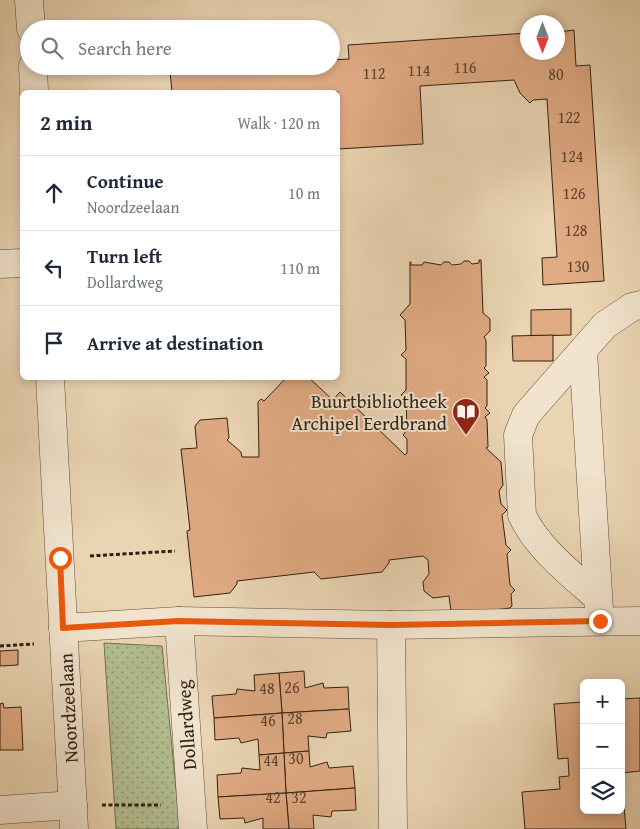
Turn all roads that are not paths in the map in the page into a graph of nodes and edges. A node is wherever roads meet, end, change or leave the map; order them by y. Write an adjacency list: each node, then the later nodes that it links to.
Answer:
1 (29, 0): 2 (street)
2 (30, 20)
3 (33, 75): 4 (street)
4 (34, 90)
5 (20, 263): 6 (street)
6 (0, 264)
7 (640, 306): 8 (street)
8 (584, 351): 10 (street); 10 (street)
9 (50, 380): 14 (street, Noordzeelaan)
10 (599, 610): 12 (street); 13 (street)
11 (178, 621): 13 (street); 14 (street); 17 (street, Dollardweg)
12 (640, 621)
13 (391, 625): 18 (street)
14 (63, 628): 16 (street, Noordzeelaan)
15 (0, 810): 16 (street)
16 (74, 817)
17 (192, 817)
18 (393, 829)

